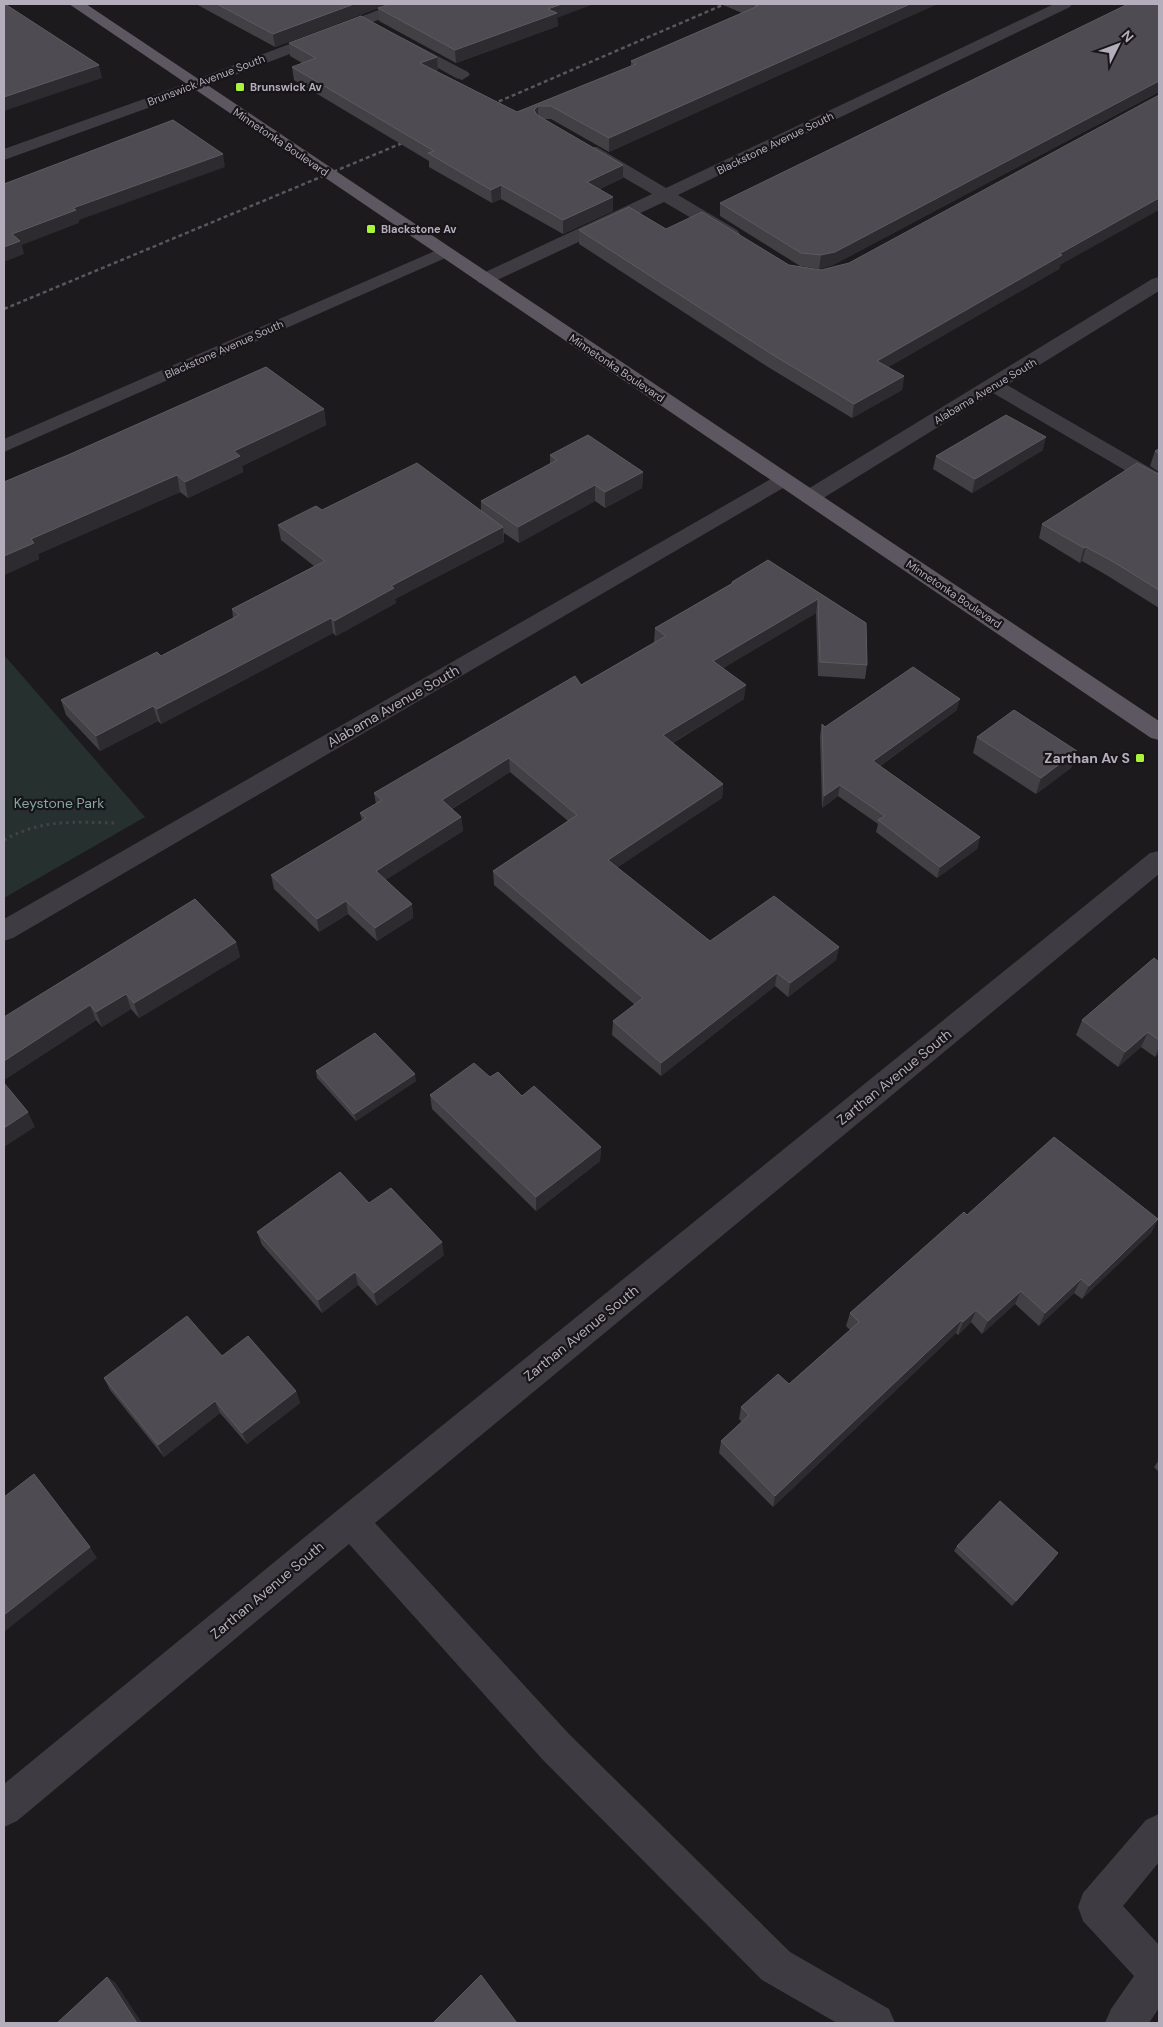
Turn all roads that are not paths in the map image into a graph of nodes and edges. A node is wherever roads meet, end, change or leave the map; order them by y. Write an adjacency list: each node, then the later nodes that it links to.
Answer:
1 (76, 4): 6 (main road, Minnetonka Boulevard)
2 (407, 4): 4 (street, Brunswick Avenue South)
3 (1065, 4): 9 (street, Blackstone Avenue South)
4 (363, 20): 5 (street); 6 (street, Brunswick Avenue South)
5 (462, 75)
6 (196, 84): 8 (street, Brunswick Avenue South); 11 (main road, Minnetonka Boulevard)
7 (577, 143): 9 (street)
8 (4, 155)
9 (667, 194): 10 (street); 12 (street, Blackstone Avenue South)
10 (743, 242)
11 (444, 252): 12 (main road, Minnetonka Boulevard); 15 (street, Blackstone Avenue South)
12 (485, 279): 16 (main road, Minnetonka Boulevard)
13 (1159, 283): 14 (street, Alabama Avenue South)
14 (994, 386): 17 (street); 18 (street, Alabama Avenue South)
15 (4, 446)
16 (783, 480): 18 (main road, Minnetonka Boulevard); 21 (street, Alabama Avenue South)
17 (1159, 482)
18 (810, 497): 19 (main road, Minnetonka Boulevard)
19 (1159, 732)
20 (1159, 860): 22 (street, Zarthan Avenue South)
21 (4, 932)
22 (351, 1521): 23 (street, Zarthan Avenue South); 26 (street)
23 (4, 1808)
24 (1159, 1833): 25 (street)
25 (1159, 1974): 27 (street)
26 (875, 2023)
27 (1125, 2023)

